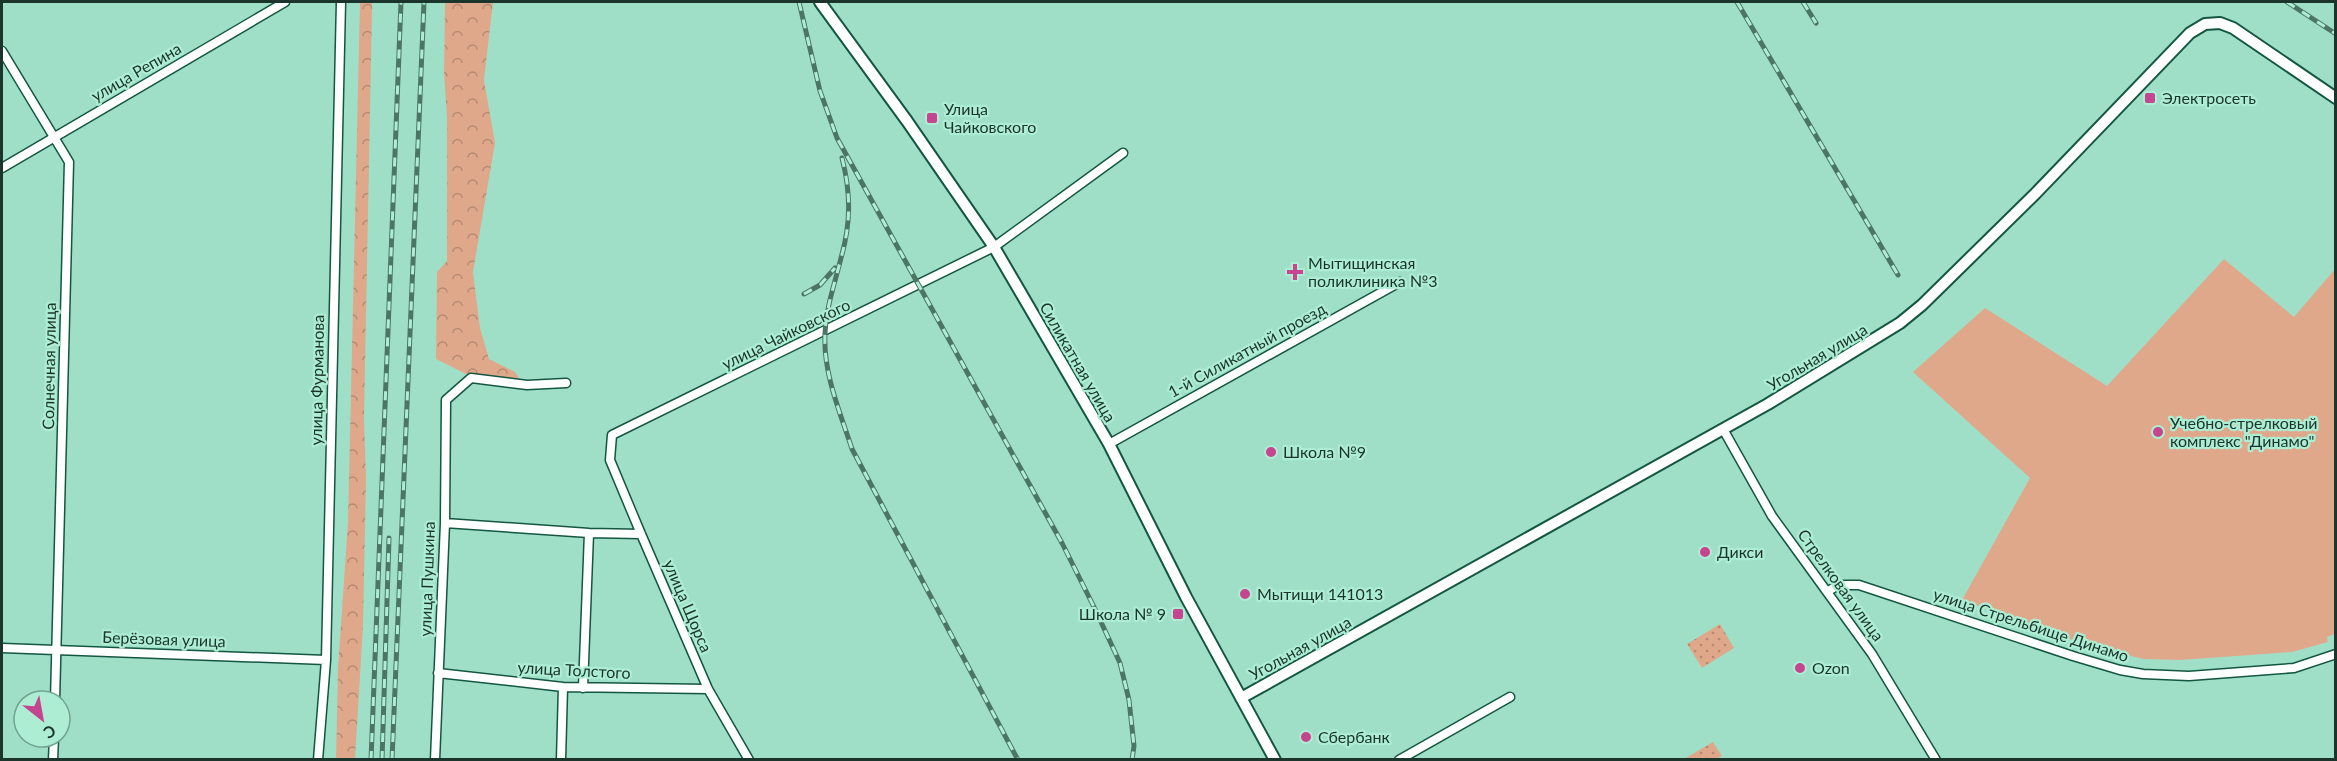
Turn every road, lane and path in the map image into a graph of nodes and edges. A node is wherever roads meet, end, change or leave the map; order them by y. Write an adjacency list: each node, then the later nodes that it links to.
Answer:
1 (285, 2): 6 (street, улица Репина)
2 (341, 2): 22 (street, улица Фурманова)
3 (820, 2): 9 (street, Силикатная улица)
4 (2, 51): 6 (street, Солнечная улица)
5 (2336, 98): 12 (street, Угольная улица)
6 (54, 137): 8 (street, улица Репина); 20 (street, Солнечная улица)
7 (1123, 153): 9 (street)
8 (2, 168)
9 (994, 248): 13 (street, Силикатная улица); 14 (street, улица Чайковского)
10 (1400, 282): 13 (street, 1-й Силикатный проезд)
11 (566, 383): 15 (street, улица Пушкина)
12 (1724, 429): 18 (street, Стрелковая улица); 29 (street, Угольная улица)
13 (1109, 444): 29 (street, Силикатная улица)
14 (610, 460): 17 (street, улица Щорса)
15 (445, 523): 16 (street); 23 (street, улица Пушкина)
16 (589, 533): 17 (street); 25 (street)
17 (641, 534): 27 (street, улица Щорса)
18 (1828, 591): 21 (street, улица Стрельбище Динамо); 36 (street, Стрелковая улица)
19 (2, 648): 20 (street, Берёзовая улица)
20 (56, 651): 22 (street, Берёзовая улица); 26 (street, Солнечная улица)
21 (2336, 654)
22 (326, 660): 30 (street, улица Фурманова)
23 (438, 673): 24 (street, улица Толстого); 31 (street, улица Пушкина)
24 (563, 687): 25 (street, улица Толстого); 32 (street)
25 (583, 688): 27 (street, улица Толстого)
26 (55, 689)
27 (708, 689): 33 (street, улица Щорса)
28 (1510, 697): 35 (street)
29 (1241, 698): 34 (street, Силикатная улица)
30 (318, 759)
31 (435, 759)
32 (561, 759)
33 (749, 759)
34 (1275, 759)
35 (1398, 759)
36 (1936, 759)

